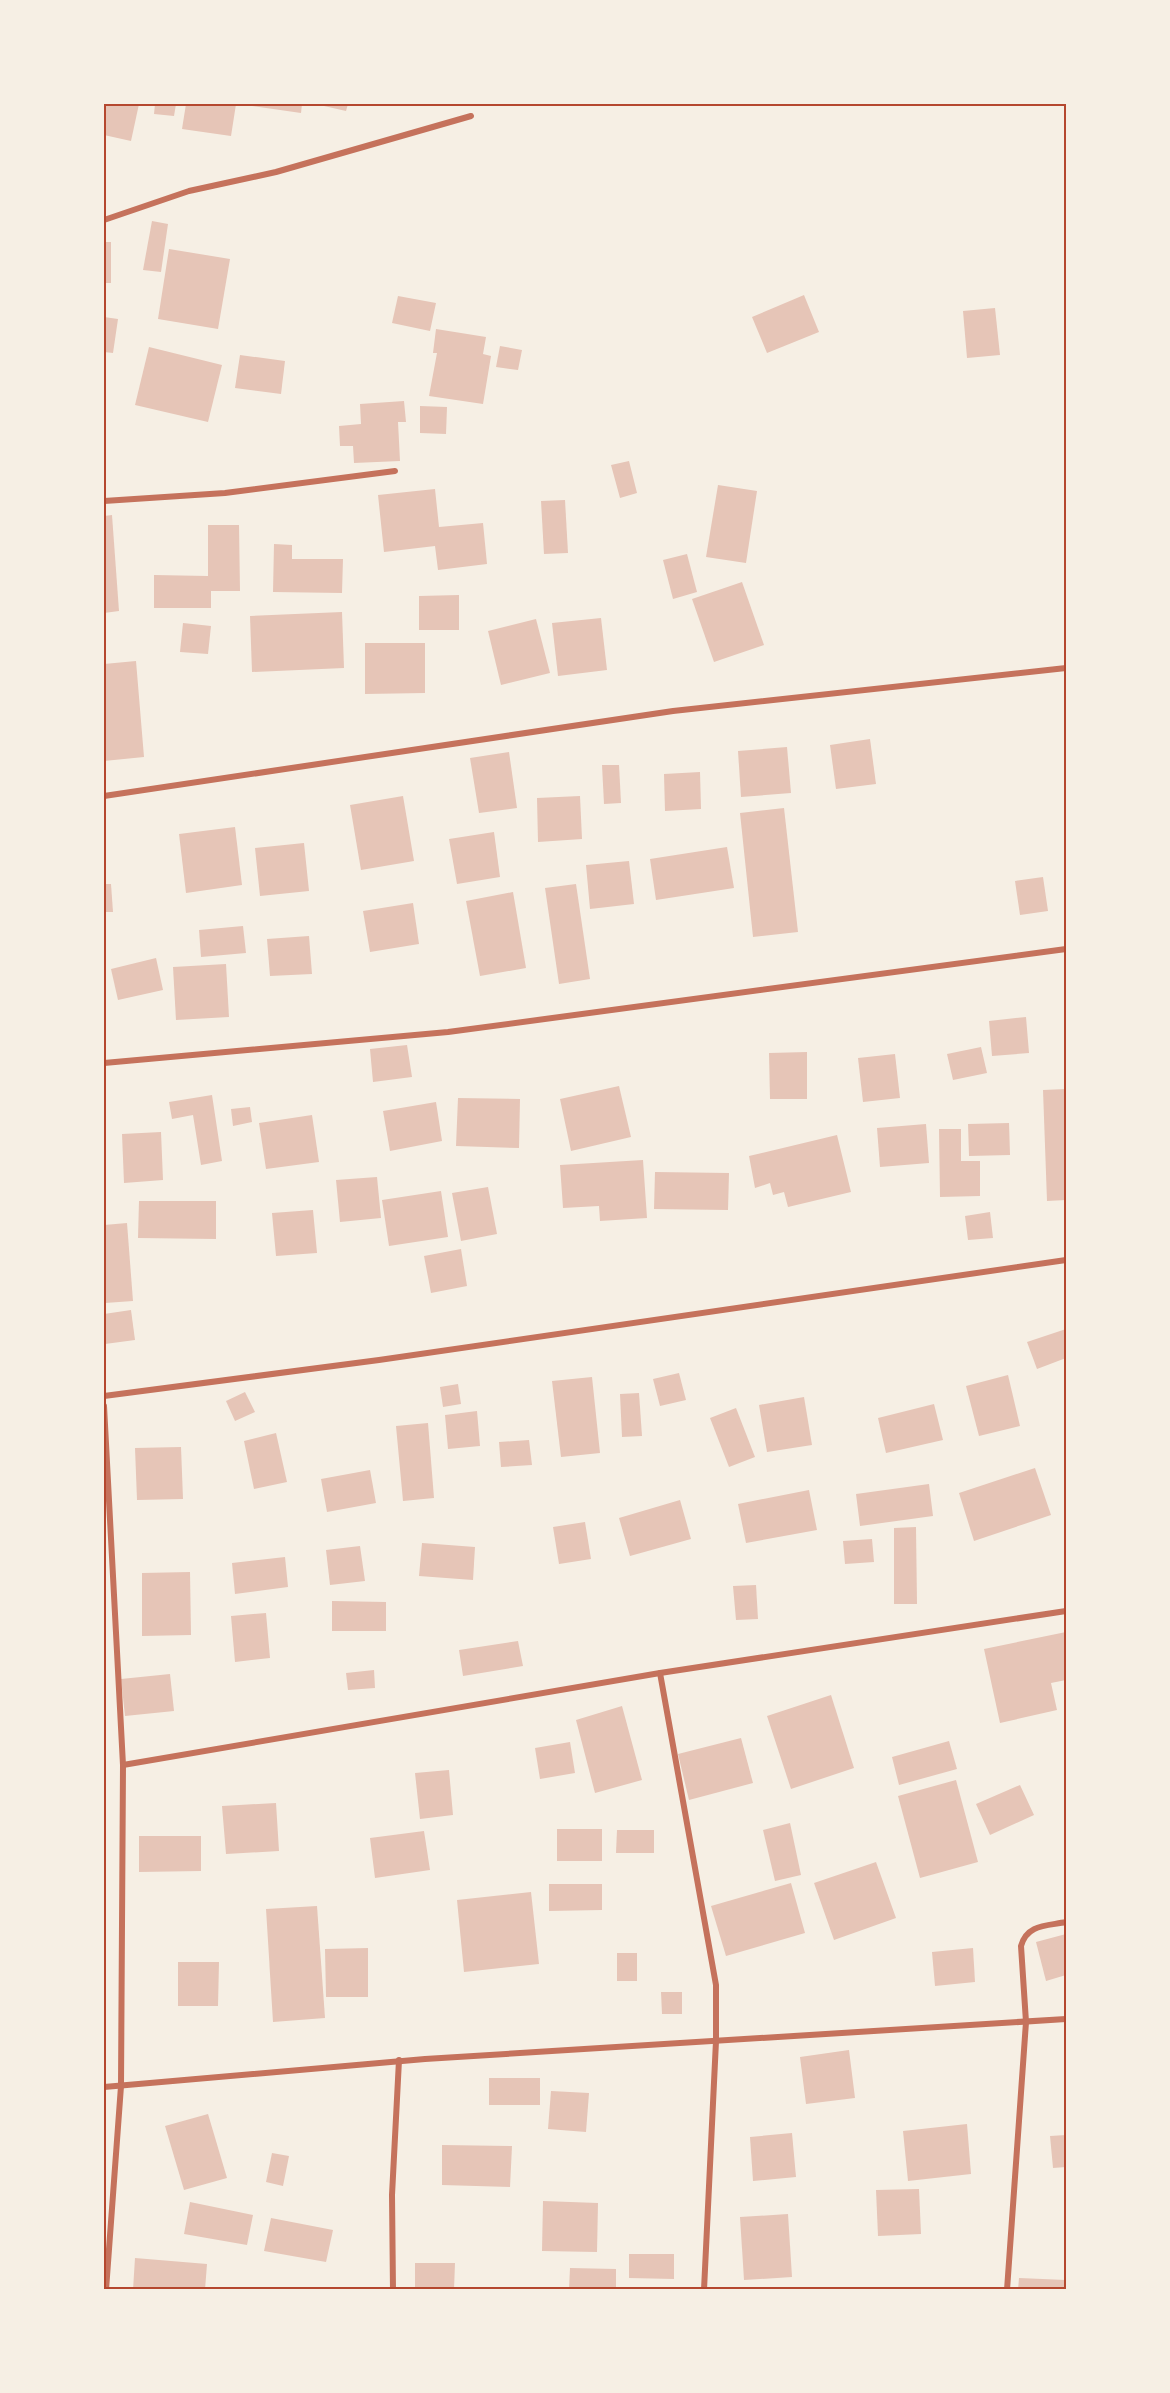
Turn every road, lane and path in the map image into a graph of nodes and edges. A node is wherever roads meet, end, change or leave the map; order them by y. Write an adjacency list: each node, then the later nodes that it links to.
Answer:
1 (471, 116): 2 (street)
2 (104, 220)
3 (395, 471): 4 (street)
4 (104, 501)
5 (1066, 668): 6 (street)
6 (104, 796)
7 (1066, 949): 8 (street)
8 (104, 1064)
9 (1066, 1260): 10 (street)
10 (104, 1396)
11 (104, 1406): 14 (street)
12 (1066, 1611): 13 (street)
13 (660, 1673): 14 (street); 18 (street)
14 (123, 1765): 20 (street)
15 (1066, 1922): 17 (street)
16 (1066, 2019): 17 (street)
17 (1026, 2022): 18 (street); 25 (street)
18 (716, 2041): 19 (street); 24 (street)
19 (399, 2060): 20 (street); 23 (street)
20 (121, 2086): 21 (street); 22 (street)
21 (104, 2087)
22 (106, 2289)
23 (393, 2289)
24 (704, 2289)
25 (1008, 2289)

